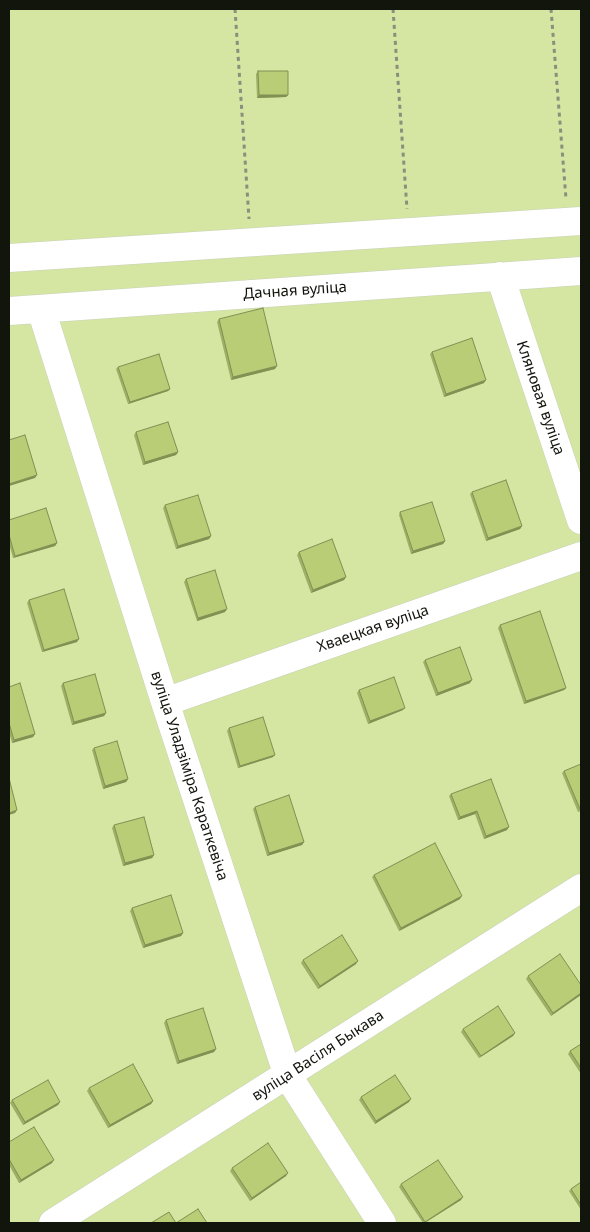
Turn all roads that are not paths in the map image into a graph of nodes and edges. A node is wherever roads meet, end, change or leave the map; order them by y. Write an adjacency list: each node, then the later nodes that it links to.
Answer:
1 (572, 222): 2 (street)
2 (9, 258)
3 (581, 271): 4 (street, Дачная вуліца)
4 (500, 276): 5 (street, Дачная вуліца); 7 (street, Кляновая вуліца)
5 (41, 309): 6 (street, Дачная вуліца); 9 (street, вуліца Уладзіміра Караткевіча)
6 (9, 311)
7 (581, 520)
8 (581, 556): 9 (street, Хваецкая вуліца)
9 (165, 702): 11 (street, вуліца Уладзіміра Караткевіча)
10 (581, 888): 11 (street, вуліца Васіля Быкава)
11 (288, 1076): 12 (street, вуліца Васіля Быкава); 13 (street, вуліца Уладзіміра Караткевіча)
12 (53, 1223)
13 (382, 1223)

